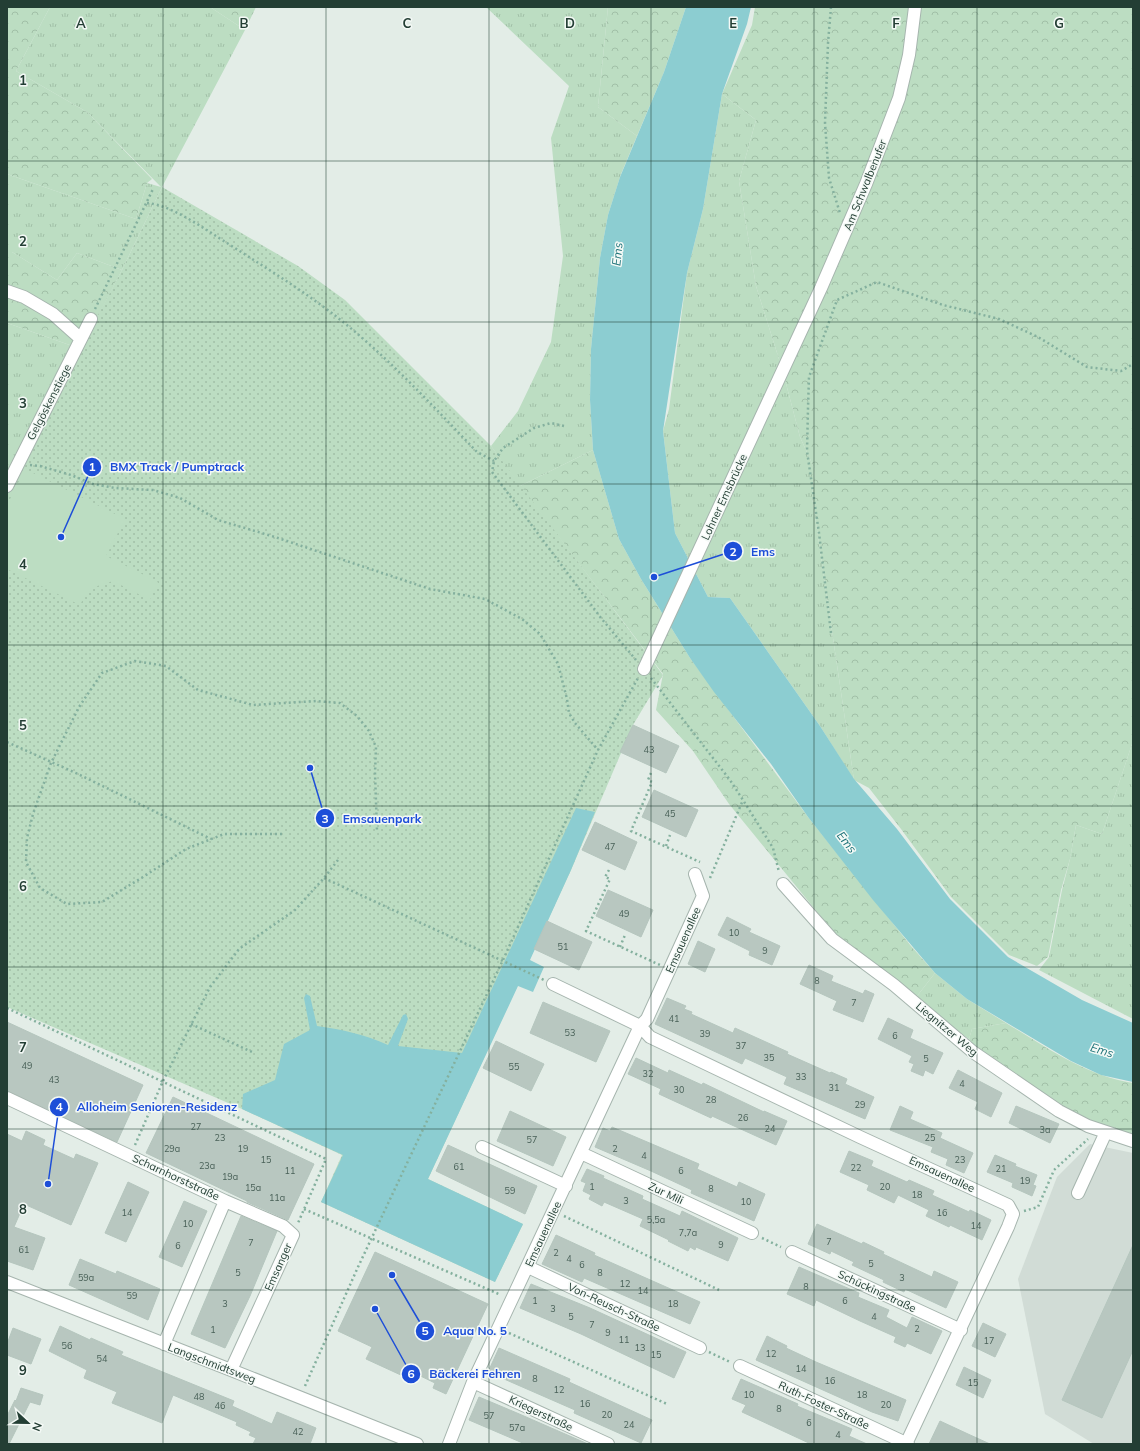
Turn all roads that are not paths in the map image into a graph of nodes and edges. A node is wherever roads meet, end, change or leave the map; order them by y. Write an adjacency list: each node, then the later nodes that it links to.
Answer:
1 (915, 7): 5 (street, Am Schwalbenufer)
2 (7, 291): 4 (street)
3 (91, 319): 4 (street, Gelgöskenstiege)
4 (81, 339): 6 (street, Gelgöskenstiege)
5 (790, 354): 7 (street, Lohner Emsbrücke)
6 (7, 486)
7 (641, 666)
8 (695, 874): 11 (street, Emsauenallee)
9 (783, 884): 13 (street, Liegnitzer Weg)
10 (553, 984): 11 (street)
11 (640, 1026): 16 (street, Emsauenallee); 24 (street, Emsauenallee)
12 (7, 1098): 19 (street, Scharnhorststraße)
13 (1101, 1131): 14 (street, Liegnitzer Weg); 18 (street)
14 (1133, 1141)
15 (482, 1147): 17 (street)
16 (581, 1153): 17 (street, Emsauenallee); 20 (street, Zur Mili)
17 (566, 1186): 22 (street, Emsauenallee)
18 (1078, 1193)
19 (225, 1201): 25 (street, Scharnhorststraße); 28 (street, Emsanger)
20 (752, 1233)
21 (792, 1252): 24 (street, Schückingstraße)
22 (528, 1267): 26 (street, Von-Reusch-Straße); 29 (street, Emsauenallee)
23 (7, 1282): 25 (street, Langschmidtsweg)
24 (961, 1330): 34 (street)
25 (164, 1344): 28 (street, Langschmidtsweg)
26 (700, 1348)
27 (740, 1366): 34 (street, Ruth-Foster-Straße)
28 (232, 1370): 30 (street, Langschmidtsweg)
29 (473, 1382): 32 (street, Emsauenallee); 33 (street, Kriegerstraße)
30 (402, 1442): 31 (street, Langschmidtsweg)
31 (417, 1444)
32 (449, 1444)
33 (608, 1444)
34 (906, 1444)

